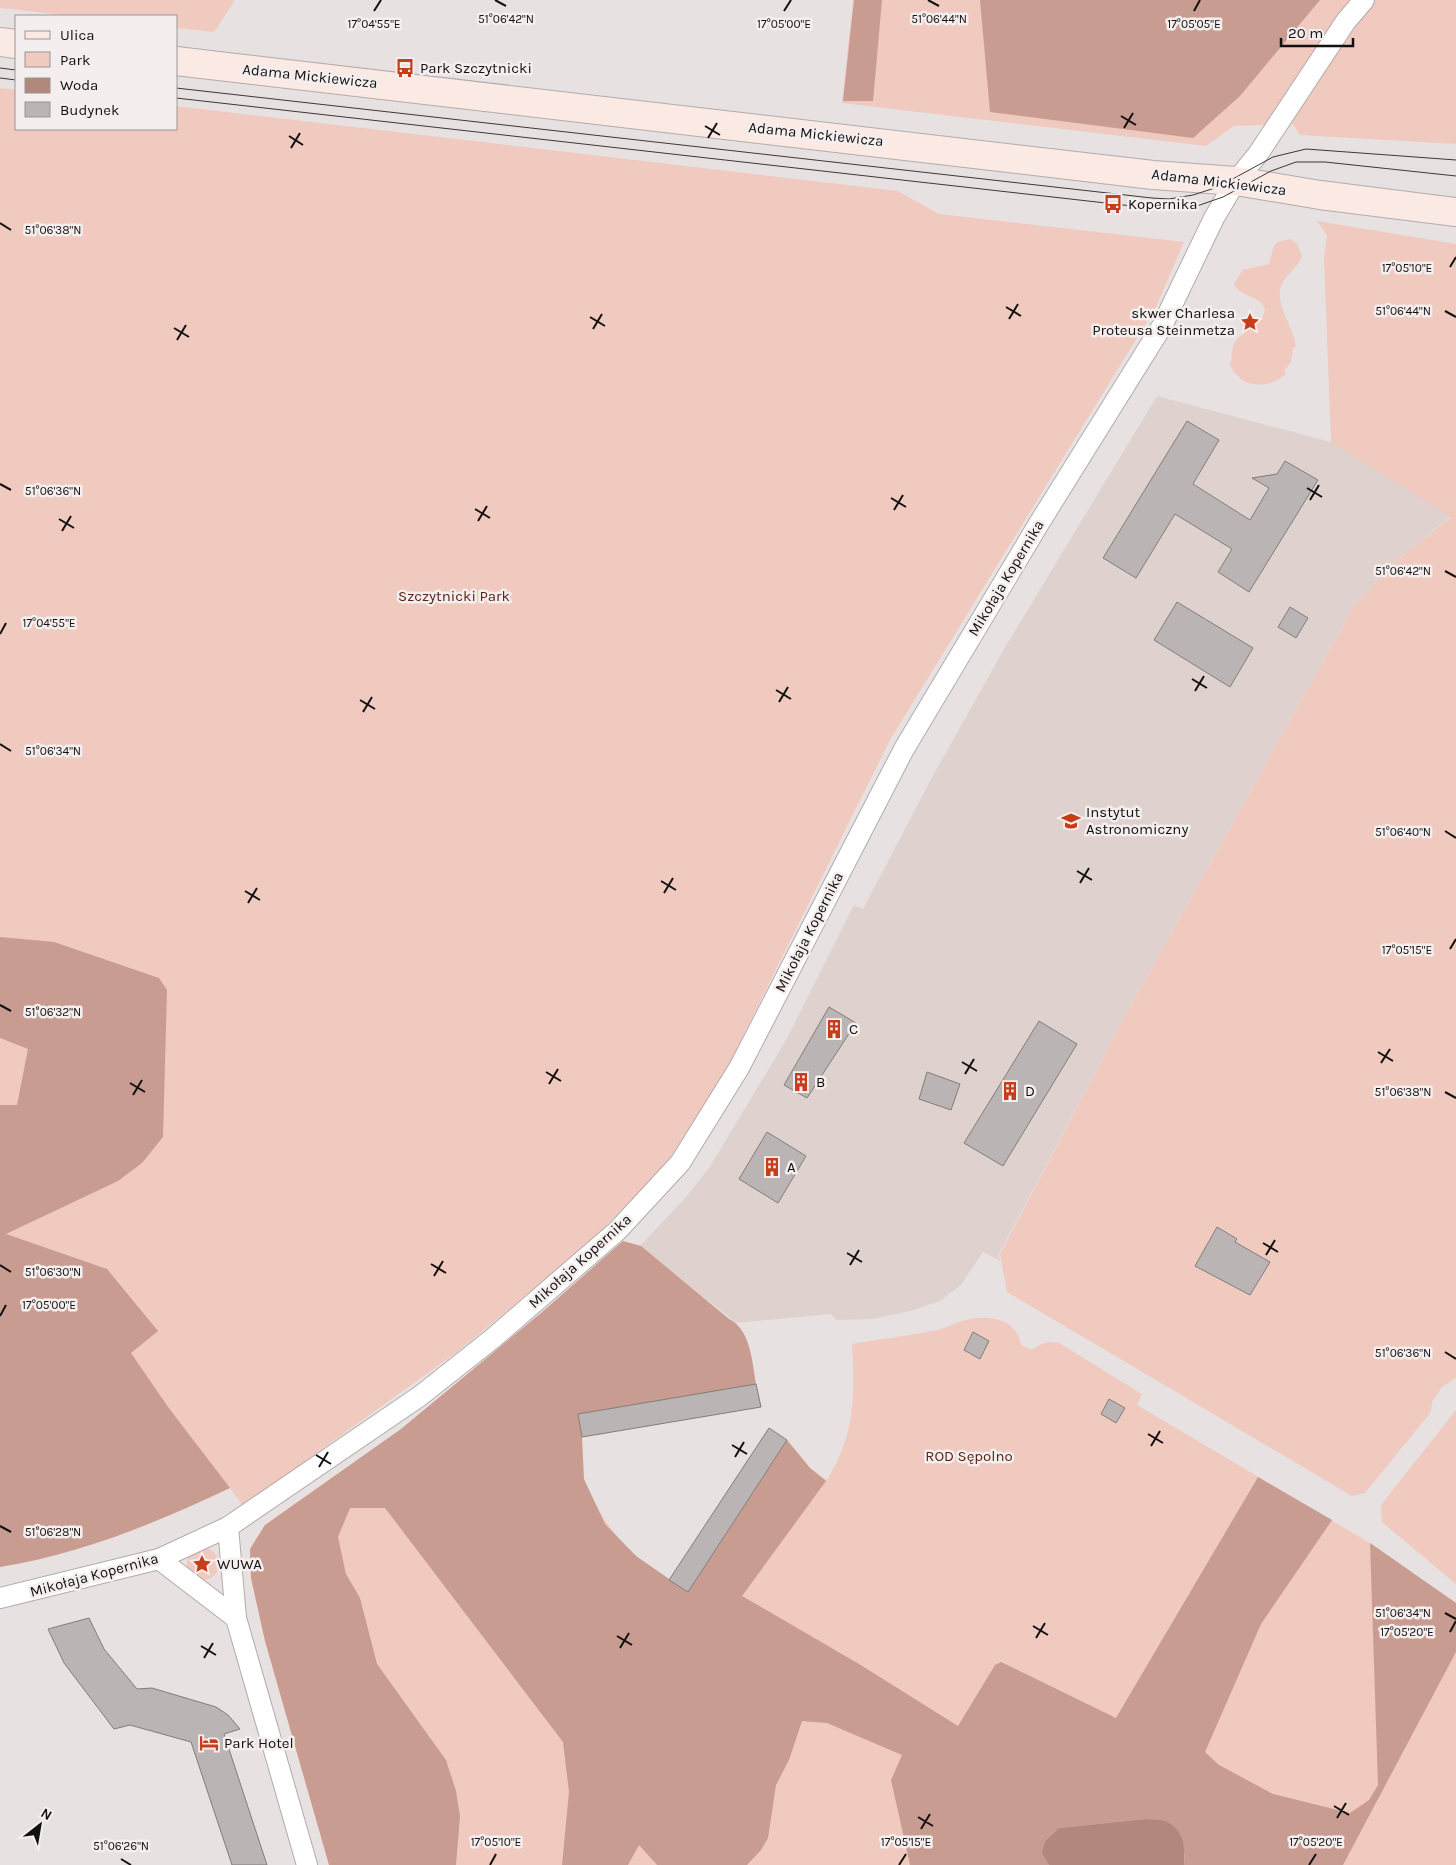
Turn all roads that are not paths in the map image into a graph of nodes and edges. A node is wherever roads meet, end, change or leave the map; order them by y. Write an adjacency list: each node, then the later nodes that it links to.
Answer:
1 (1364, 0): 5 (street, Mikołaja Kopernika)
2 (0, 42): 3 (main road)
3 (15, 44)
4 (178, 61): 5 (main road, Adama Mickiewicza)
5 (1236, 181): 6 (main road, Adama Mickiewicza); 7 (street, Mikołaja Kopernika)
6 (1456, 212)
7 (228, 1526): 8 (street, Mikołaja Kopernika); 10 (street)
8 (159, 1559): 9 (street, Mikołaja Kopernika); 10 (street)
9 (0, 1598)
10 (236, 1618): 11 (street)
11 (307, 1865)

